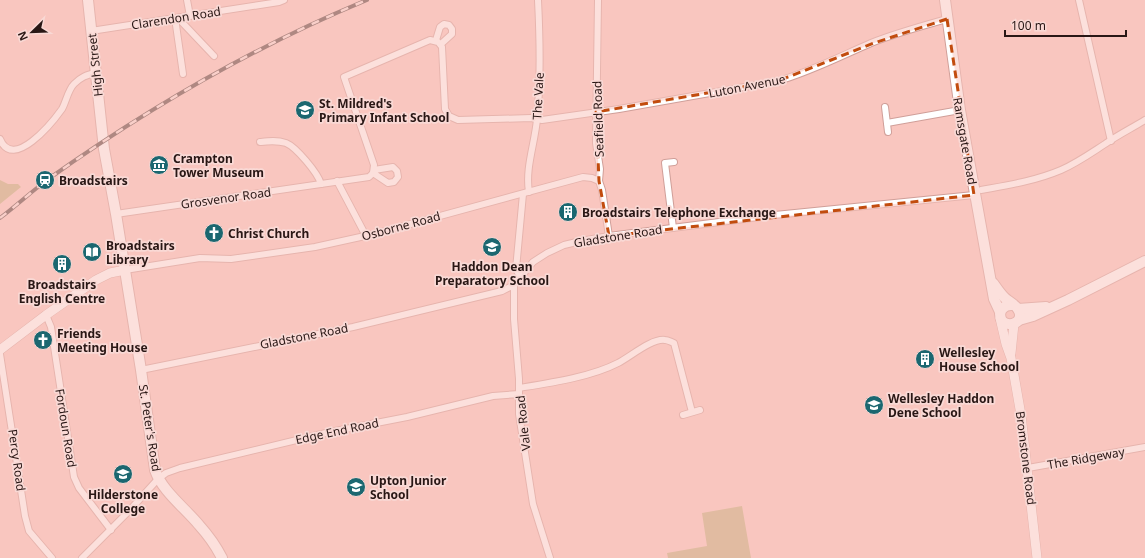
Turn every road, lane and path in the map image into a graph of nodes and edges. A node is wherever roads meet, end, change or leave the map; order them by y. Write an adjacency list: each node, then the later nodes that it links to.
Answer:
1 (88, 0): 11 (main road, High Street)
2 (187, 0): 8 (street)
3 (284, 0): 8 (street, Clarendon Road)
4 (538, 0): 18 (street, The Vale)
5 (598, 0): 17 (street, Seafield Road)
6 (944, 0): 10 (main road, Ramsgate Road)
7 (1079, 0): 23 (street)
8 (190, 16): 9 (street, Clarendon Road)
9 (177, 18): 11 (street, Clarendon Road); 12 (street); 14 (street)
10 (947, 19): 16 (main road, Ramsgate Road); 17 (street, Luton Avenue)
11 (91, 31): 13 (main road, High Street)
12 (214, 56)
13 (96, 73): 22 (street); 32 (main road, High Street)
14 (183, 74)
15 (885, 107): 20 (street)
16 (960, 110): 20 (street); 30 (main road, Ramsgate Road)
17 (596, 112): 18 (street, Luton Avenue); 27 (street, Seafield Road)
18 (537, 119): 26 (street, Luton Avenue); 31 (street, The Vale)
19 (1145, 120): 23 (street, Gladstone Road)
20 (887, 124): 21 (street)
21 (888, 132)
22 (0, 139)
23 (1111, 140): 30 (street, Gladstone Road)
24 (260, 142): 29 (street)
25 (674, 162): 33 (street)
26 (374, 172): 28 (street, Grosvenor Road)
27 (599, 181): 31 (street, Osborne Road); 35 (street, Seafield Road)
28 (337, 182): 29 (street, Grosvenor Road); 34 (street)
29 (321, 184): 32 (street, Grosvenor Road)
30 (978, 192): 33 (street, Gladstone Road); 39 (main road, Ramsgate Road)
31 (526, 193): 34 (street, Osborne Road); 38 (street)
32 (116, 214): 37 (main road, St. Peter's Road)
33 (673, 228): 35 (street, Gladstone Road)
34 (366, 236): 37 (street, Osborne Road)
35 (609, 236): 38 (street, Gladstone Road)
36 (1145, 260): 42 (main road)
37 (125, 270): 43 (street); 49 (main road, St. Peter's Road)
38 (520, 277): 40 (street, Gladstone Road)
39 (992, 282): 41 (main road, Ramsgate Road); 44 (main road, Ramsgate Road)
40 (514, 285): 49 (street, Gladstone Road); 50 (street, Vale Road)
41 (1016, 307): 42 (main road); 44 (main road); 45 (main road)
42 (1052, 307): 45 (main road)
43 (46, 315): 46 (street); 57 (street, Fordoun Road)
44 (1000, 315): 45 (main road); 48 (street, Bromstone Road)
45 (1016, 322): 48 (street, Bromstone Road)
46 (0, 350)
47 (0, 354): 58 (street, Percy Road)
48 (1011, 358): 55 (street, Bromstone Road)
49 (141, 370): 56 (main road, St. Peter's Road)
50 (519, 391): 52 (street, Edge End Road); 56 (street, Edge End Road); 61 (street, Vale Road)
51 (700, 410): 52 (street)
52 (692, 412): 53 (street)
53 (683, 415)
54 (1145, 447): 55 (street, The Ridgeway)
55 (1028, 468): 62 (street, Bromstone Road)
56 (158, 479): 57 (street, St. Peter's Road); 60 (main road)
57 (111, 530): 59 (street, St. Peter's Road)
58 (52, 558)
59 (82, 558)
60 (222, 558)
61 (550, 558)
62 (1037, 558)

